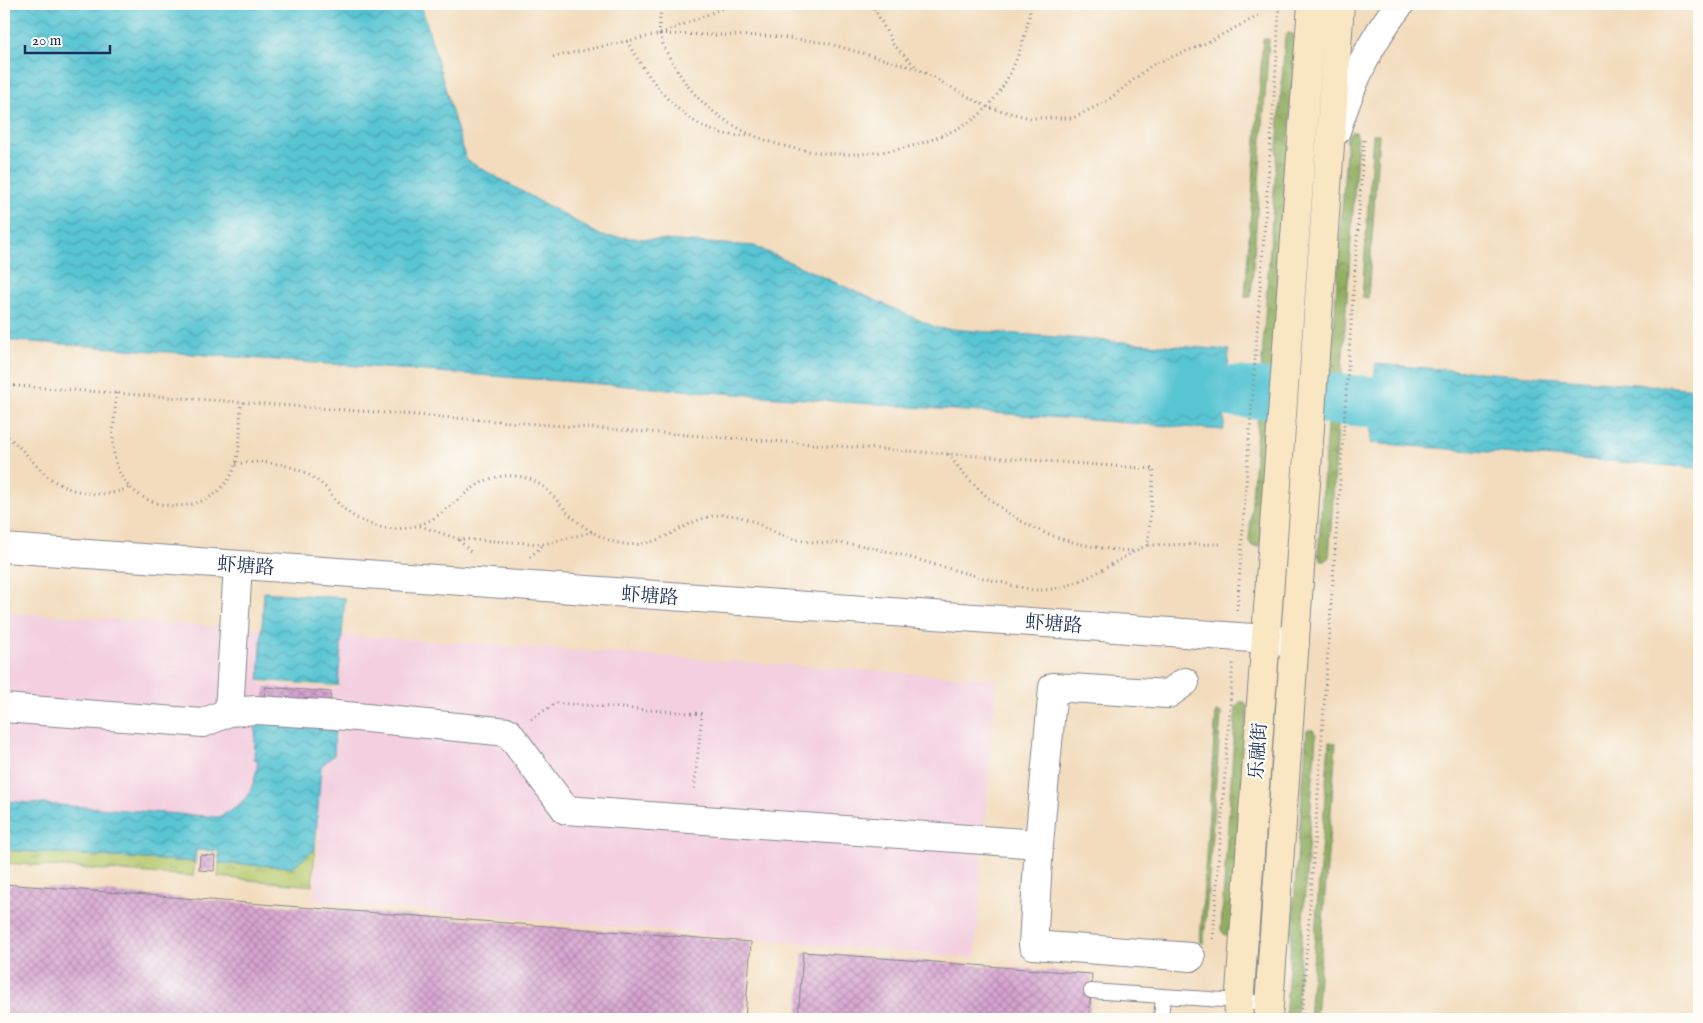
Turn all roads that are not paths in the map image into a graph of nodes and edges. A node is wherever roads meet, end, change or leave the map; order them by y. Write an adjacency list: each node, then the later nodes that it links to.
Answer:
1 (1340, 4): 4 (street, 乐融街)
2 (1400, 4): 4 (street)
3 (1314, 7): 7 (street, 乐融街)
4 (1331, 145): 8 (street, 乐融街)
5 (4, 548): 6 (street, 虾塘路)
6 (238, 565): 7 (street, 虾塘路); 11 (street)
7 (1266, 639): 8 (street, 虾塘路); 16 (street, 乐融街)
8 (1295, 644): 17 (street, 乐融街)
9 (1185, 682): 12 (street)
10 (4, 708): 11 (street)
11 (229, 712): 12 (street)
12 (1039, 844): 13 (street)
13 (1191, 957)
14 (1091, 991): 15 (lane)
15 (1162, 996): 16 (lane); 18 (lane)
16 (1239, 1010): 17 (lane)
17 (1268, 1011)
18 (1161, 1019)

